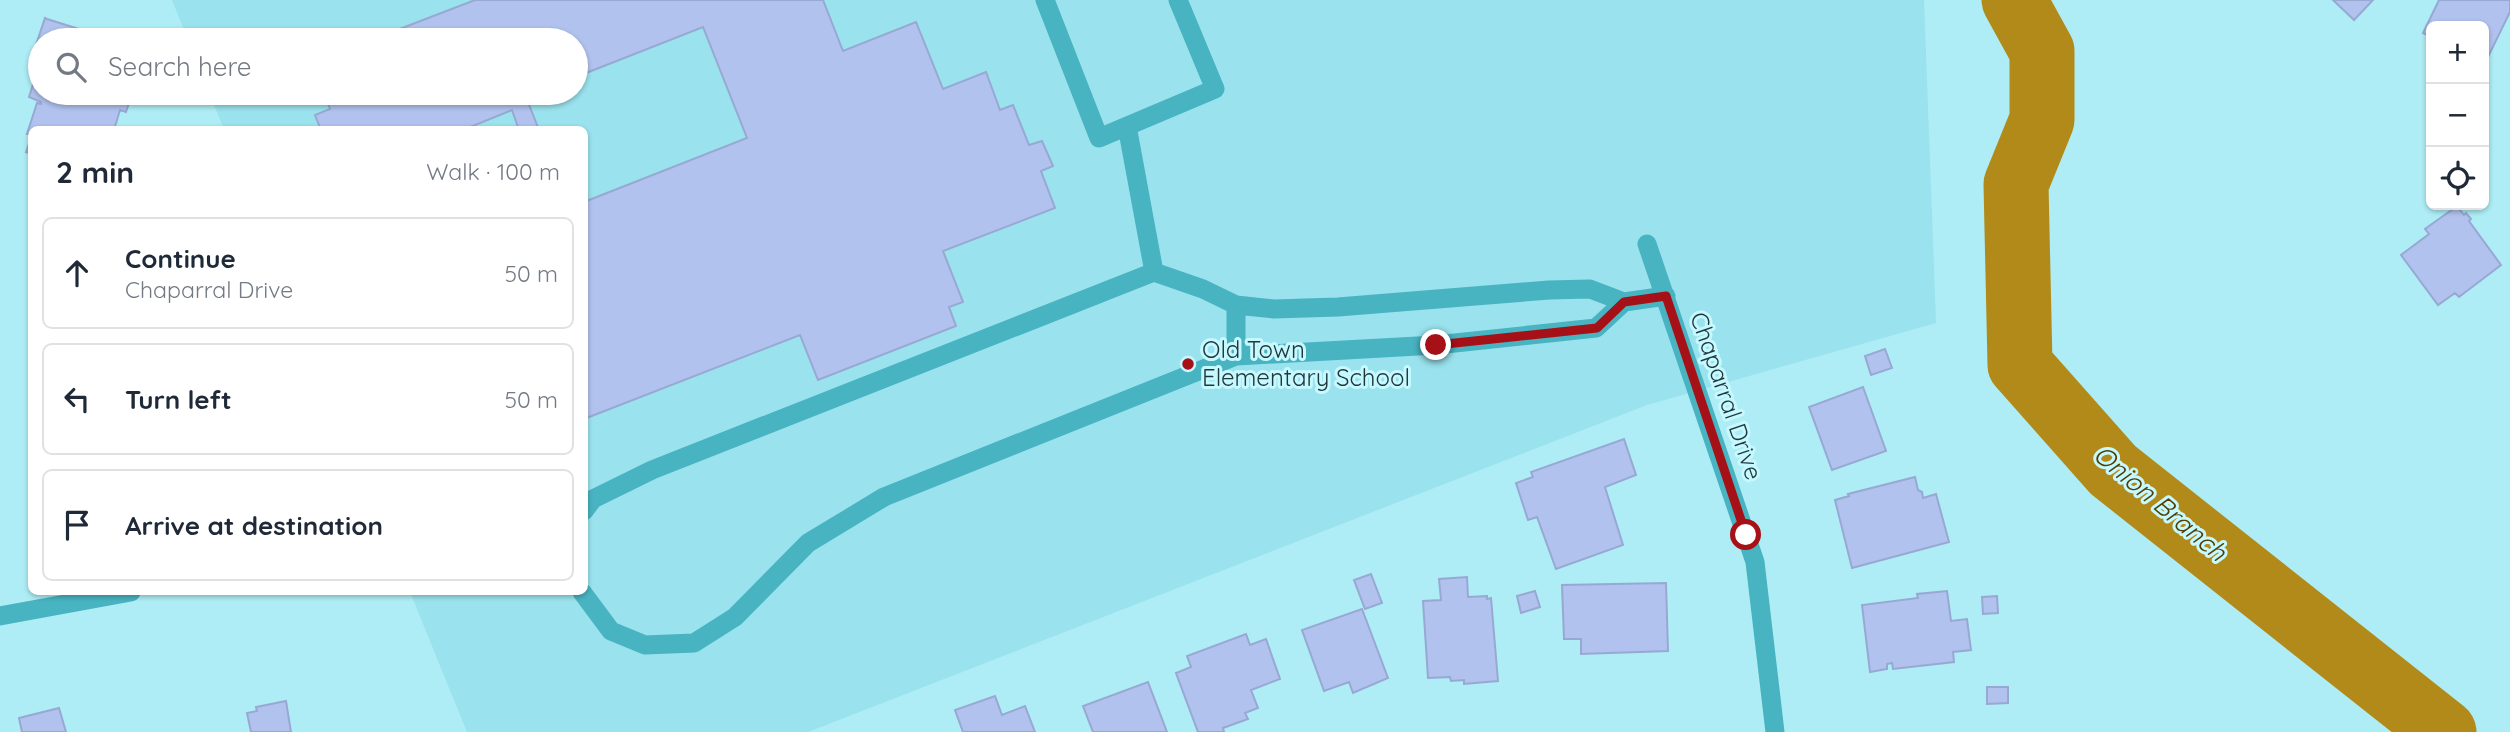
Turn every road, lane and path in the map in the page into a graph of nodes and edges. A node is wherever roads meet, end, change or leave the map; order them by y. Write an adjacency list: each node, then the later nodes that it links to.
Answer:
1 (1045, 0): 3 (street)
2 (1178, 0): 3 (street)
3 (1127, 126): 5 (street)
4 (1647, 244): 6 (street, Chaparral Drive)
5 (1154, 272): 8 (street); 10 (street)
6 (1666, 296): 7 (street); 14 (street, Chaparral Drive)
7 (1624, 302): 8 (street); 9 (street)
8 (1236, 304): 9 (street)
9 (1237, 356): 12 (street)
10 (588, 506)
11 (115, 595): 13 (street)
12 (584, 595)
13 (0, 616)
14 (1774, 732)

